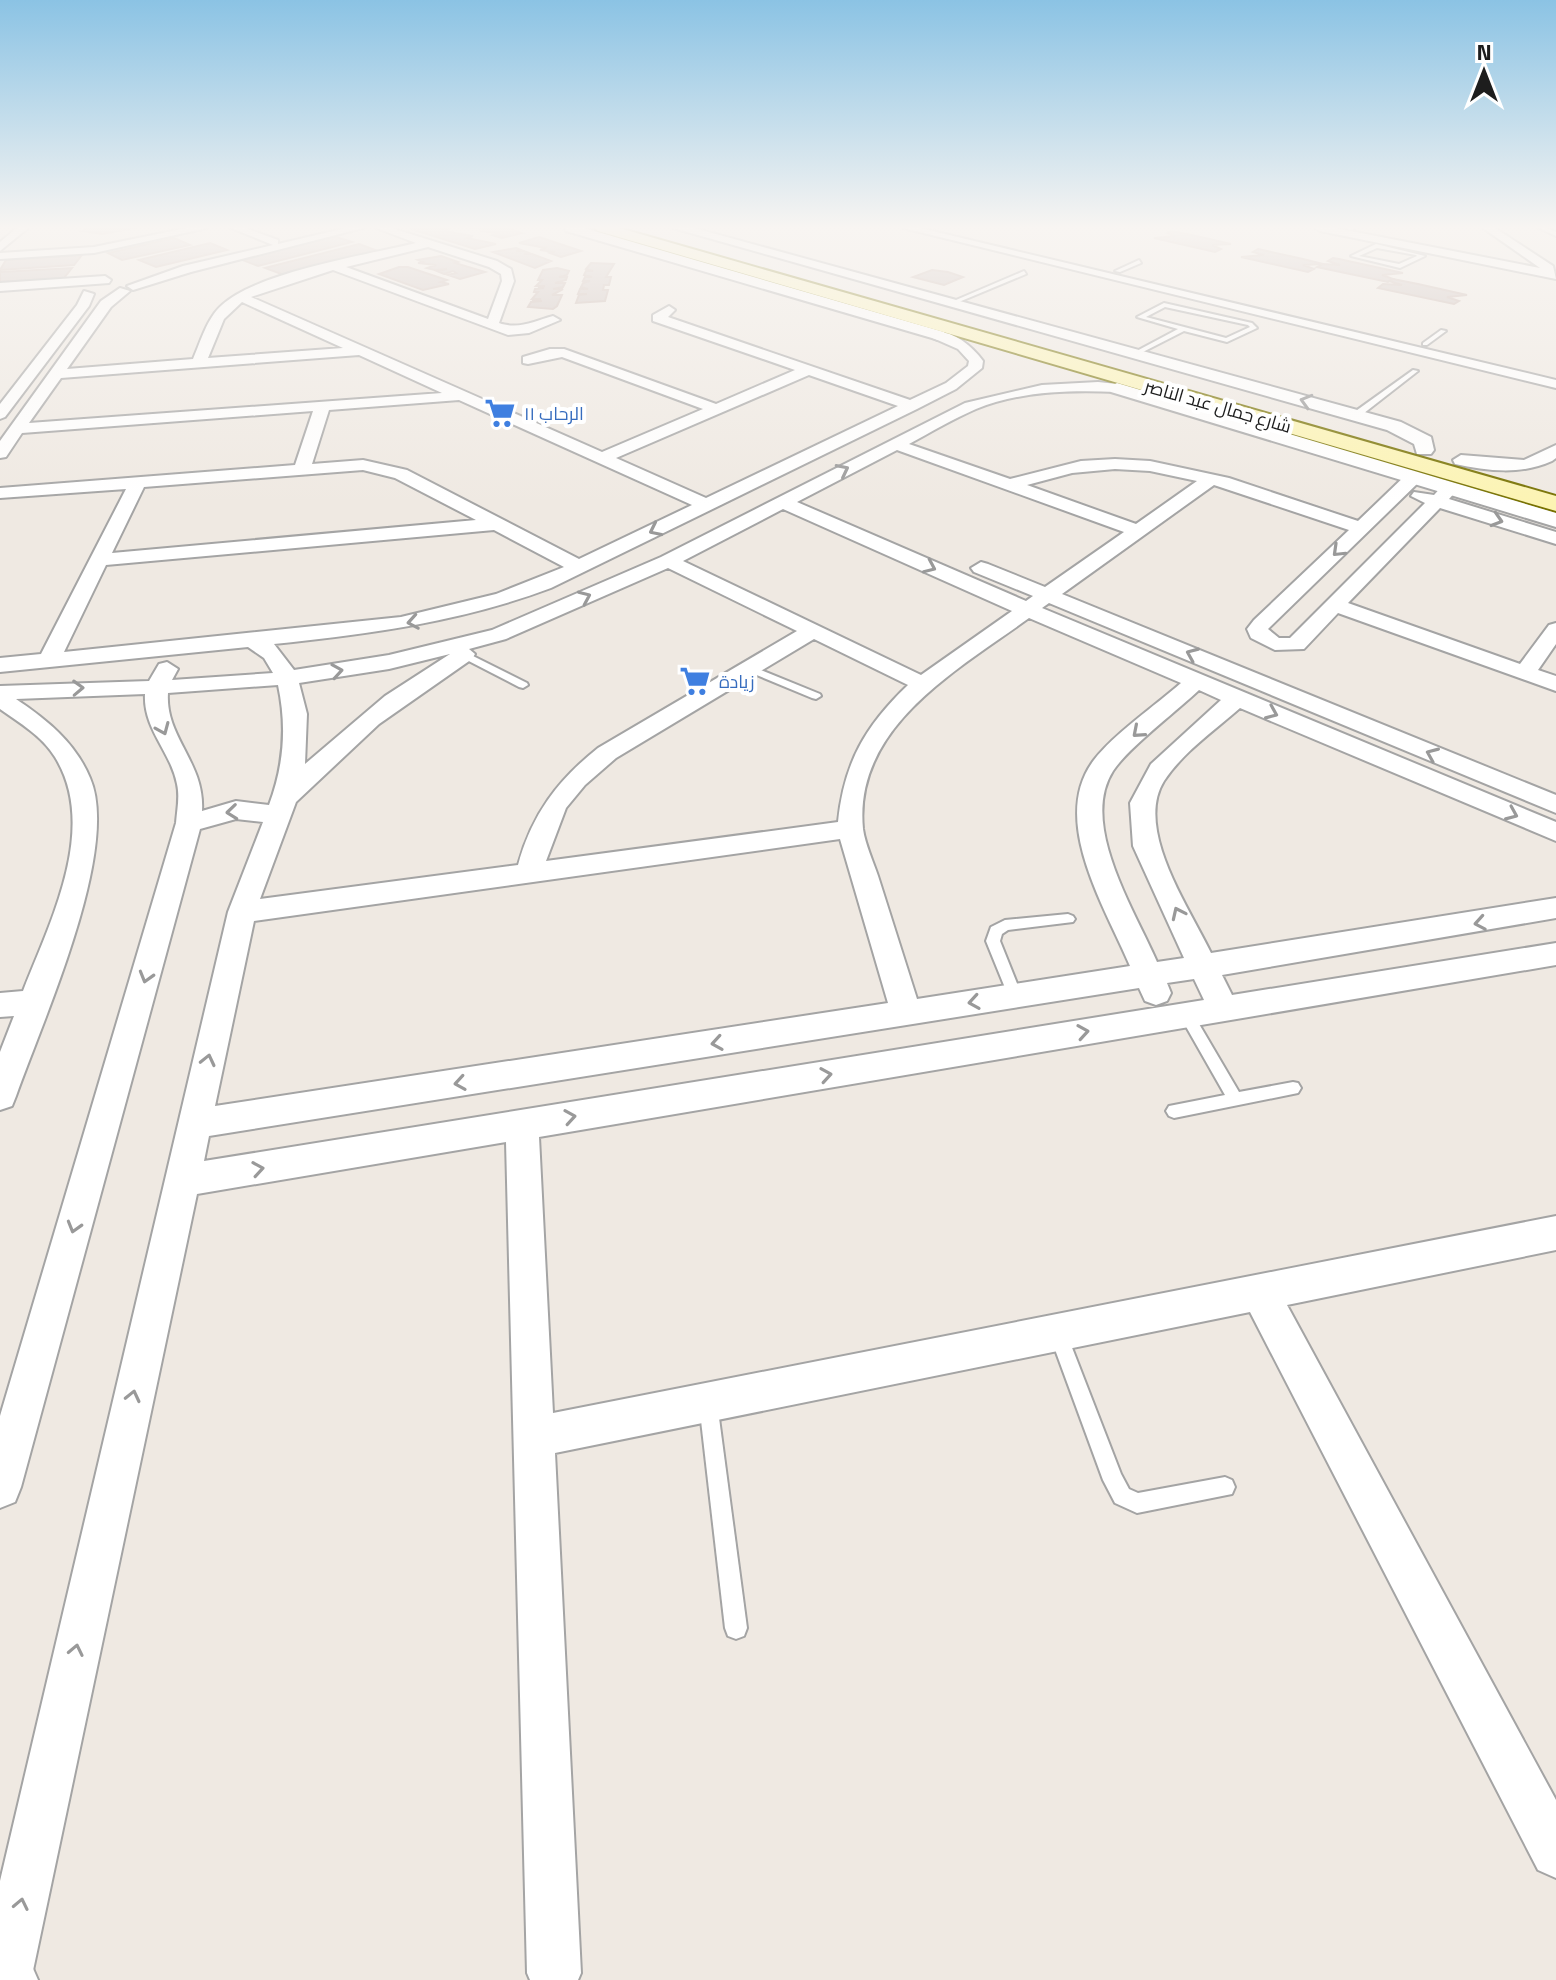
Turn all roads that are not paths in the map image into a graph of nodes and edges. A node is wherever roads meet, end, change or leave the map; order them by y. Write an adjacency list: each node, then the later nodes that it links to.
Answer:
1 (72, 320): 37 (street)
2 (95, 320): 29 (street)
3 (219, 320): 26 (street)
4 (292, 320): 23 (street)
5 (480, 320): 17 (street)
6 (494, 320): 17 (street)
7 (552, 320): 17 (street)
8 (665, 320): 27 (street)
9 (903, 320): 21 (street)
10 (913, 320): 21 (main road, شارع جمال عبد الناصر)
11 (954, 320): 41 (main road, شارع جمال عبد الناصر)
12 (1014, 320): 24 (street)
13 (1148, 320): 18 (lane)
14 (1224, 320): 18 (lane)
15 (1307, 320): 19 (street)
16 (1310, 320): 19 (street)
17 (492, 325)
18 (1182, 329): 24 (lane)
19 (1344, 329): 22 (street); 32 (street)
20 (1443, 331): 22 (lane)
21 (945, 332): 31 (main road, شارع جمال عبد الناصر); 35 (street)
22 (1425, 344): 30 (street)
23 (361, 351): 26 (street); 33 (street)
24 (1135, 354): 38 (street, one-way to 24)
25 (528, 360): 36 (street)
26 (199, 363): 29 (street)
27 (808, 370): 35 (street); 36 (street)
28 (1415, 371): 38 (lane)
29 (57, 374): 39 (street)
30 (1556, 375)
31 (1123, 384): 40 (street); 49 (street); 55 (main road, شارع جمال عبد الناصر)
32 (1556, 384)
33 (462, 396): 34 (street); 44 (street)
34 (323, 406): 39 (street); 46 (street)
35 (912, 406): 56 (street)
36 (716, 409): 44 (street)
37 (0, 414)
38 (1356, 415): 41 (street)
39 (17, 429): 43 (street)
40 (895, 444): 50 (street); 54 (street, one-way to 40)
41 (1424, 450): 45 (main road, شارع جمال عبد الناصر)
42 (1556, 450): 45 (street)
43 (0, 453)
44 (602, 458): 56 (street)
45 (1461, 460): 51 (main road, شارع جمال عبد الناصر)
46 (303, 467): 48 (street); 58 (street)
47 (1209, 480): 50 (street); 59 (street); 60 (street)
48 (138, 481): 52 (street); 62 (street)
49 (1407, 484): 53 (street); 59 (street)
50 (1010, 485): 60 (street)
51 (1556, 487)
52 (0, 493)
53 (1444, 495): 57 (street); 61 (street, one-way to 61); 66 (street)
54 (789, 498): 63 (street); 65 (street); 67 (street, one-way to 67)
55 (1556, 504)
56 (707, 505): 64 (street, one-way to 64)
57 (1556, 520)
58 (496, 524): 62 (street); 64 (street)
59 (1362, 528): 66 (street, one-way to 66)
60 (1138, 531): 65 (street)
61 (1556, 538)
62 (99, 560): 74 (street)
63 (668, 561): 69 (street); 70 (street, one-way to 63)
64 (579, 567): 71 (street, one-way to 71)
65 (1049, 595): 67 (street); 87 (street, one-way to 65)
66 (1335, 605): 77 (street)
67 (1028, 610): 79 (street); 80 (street)
68 (1556, 629): 77 (street)
69 (813, 631): 76 (street); 80 (street)
70 (499, 635): 73 (street); 78 (street, one-way to 70)
71 (251, 640): 72 (street); 78 (street)
72 (200, 645): 74 (street); 83 (street)
73 (463, 654): 82 (lane); 88 (street)
74 (49, 660): 75 (street)
75 (0, 665)
76 (751, 669): 85 (lane); 92 (street)
77 (1525, 673): 81 (street)
78 (286, 678): 83 (street); 88 (street)
79 (1196, 681): 86 (street); 98 (street, one-way to 98)
80 (923, 684): 90 (street)
81 (1556, 684)
82 (523, 685)
83 (157, 687): 84 (street, one-way to 83); 89 (street, one-way to 89)
84 (0, 696): 100 (street)
85 (816, 696)
86 (1237, 698): 91 (street, one-way to 91); 97 (street, one-way to 86)
87 (1556, 805)
88 (280, 808): 89 (street, one-way to 89); 94 (street)
89 (189, 823): 117 (street, one-way to 117)
90 (850, 829): 92 (street); 103 (street)
91 (1556, 832)
92 (529, 873): 94 (street)
93 (1556, 908): 97 (street, one-way to 97)
94 (242, 912): 109 (street, one-way to 94)
95 (1068, 919): 99 (lane)
96 (1556, 954): 102 (street)
97 (1203, 966): 98 (street); 102 (street)
98 (1148, 975): 99 (street); 104 (street)
99 (1015, 996): 103 (street, one-way to 103)
100 (34, 1002): 101 (street); 106 (street)
101 (0, 1005)
102 (1223, 1009): 104 (street)
103 (906, 1013): 109 (street, one-way to 109)
104 (1177, 1017): 107 (lane); 110 (street, one-way to 104)
105 (1293, 1088): 107 (lane)
106 (0, 1096)
107 (1235, 1098): 108 (lane)
108 (1174, 1111)
109 (193, 1124): 111 (street)
110 (522, 1125): 111 (street, one-way to 110); 116 (street)
111 (181, 1181): 122 (street, one-way to 111)
112 (1556, 1233): 113 (street)
113 (1260, 1292): 114 (street); 120 (street)
114 (1058, 1332): 115 (street); 118 (lane)
115 (708, 1403): 116 (street); 119 (lane)
116 (534, 1437): 121 (street)
117 (0, 1487)
118 (1225, 1487)
119 (736, 1628)
120 (1556, 1852)
121 (554, 1973)
122 (4, 1979)

